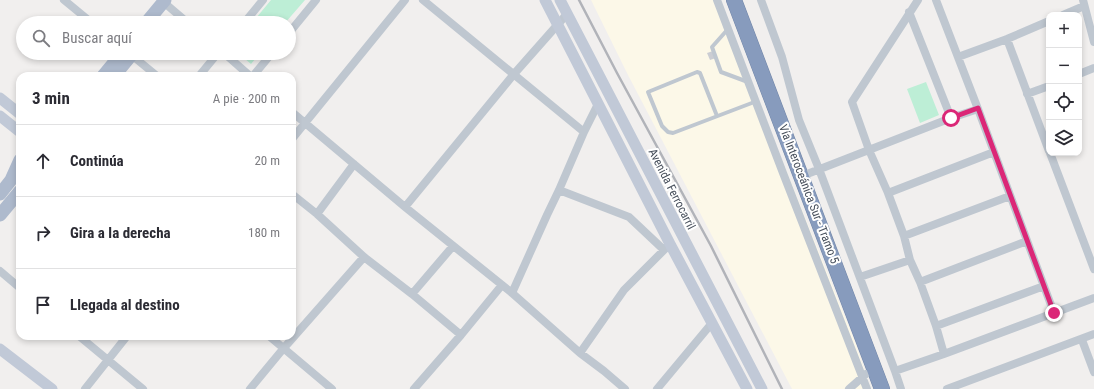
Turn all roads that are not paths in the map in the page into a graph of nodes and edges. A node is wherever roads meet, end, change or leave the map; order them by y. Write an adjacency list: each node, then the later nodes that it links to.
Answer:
1 (64, 0): 18 (street)
2 (263, 0): 22 (street)
3 (316, 0): 24 (street)
4 (405, 0): 57 (street)
5 (423, 0): 44 (street)
6 (545, 0): 25 (main road)
7 (560, 0): 17 (main road, Avenida Ferrocarril)
8 (717, 0): 26 (street)
9 (734, 0): 68 (highway, Vía Interoceánica Sur - Tramo 5)
10 (761, 0): 66 (street)
11 (918, 0): 15 (street)
12 (936, 0): 29 (street)
13 (166, 2): 19 (main road); 20 (main road); 21 (street)
14 (1083, 3): 16 (street); 28 (street)
15 (909, 12): 56 (street); 62 (street)
16 (1068, 12)
17 (567, 14): 25 (street); 123 (main road, Avenida Ferrocarril)
18 (83, 16)
19 (153, 16)
20 (159, 16)
21 (181, 16)
22 (250, 16)
23 (1046, 22): 27 (street)
24 (296, 24)
25 (557, 25): 44 (street); 50 (main road)
26 (728, 28): 45 (street); 45 (lane)
27 (1007, 39): 29 (street); 47 (street)
28 (1094, 42)
29 (958, 57): 51 (street)
30 (122, 60): 37 (main road)
31 (125, 60): 38 (main road)
32 (137, 60): 39 (street)
33 (212, 60): 40 (street)
34 (232, 60): 41 (street)
35 (266, 60): 42 (street)
36 (1094, 68): 43 (street)
37 (108, 72)
38 (117, 72)
39 (152, 72)
40 (202, 72)
41 (246, 72)
42 (255, 72)
43 (1082, 73)
44 (514, 74): 59 (street); 75 (street)
45 (750, 83): 49 (street)
46 (1046, 87): 47 (street)
47 (1027, 94): 61 (street)
48 (0, 98): 52 (main road)
49 (757, 102): 55 (lane); 111 (street)
50 (598, 104): 59 (street); 81 (main road)
51 (978, 108): 56 (street); 63 (street)
52 (16, 111)
53 (296, 115): 57 (street)
54 (0, 116): 58 (main road)
55 (717, 116): 55 (lane)
56 (951, 118): 62 (street)
57 (305, 123): 60 (street); 65 (street)
58 (16, 129)
59 (584, 132): 69 (street)
60 (296, 134)
61 (1046, 144)
62 (869, 150): 66 (street); 70 (street)
63 (994, 152): 70 (street); 73 (street)
64 (1051, 156): 84 (street)
65 (354, 164): 75 (street); 76 (street)
66 (819, 169): 68 (street); 86 (street)
67 (16, 170): 71 (main road)
68 (802, 176): 111 (highway, Vía Interoceánica Sur - Tramo 5)
69 (560, 190): 81 (street); 91 (street)
70 (888, 193): 78 (street)
71 (0, 194)
72 (16, 196): 77 (main road)
73 (1010, 196): 78 (street); 79 (street)
74 (296, 197): 76 (street)
75 (405, 207): 80 (street)
76 (317, 214): 82 (street)
77 (0, 215)
78 (904, 236): 83 (street)
79 (1027, 241): 87 (street); 90 (street)
80 (453, 246): 89 (street); 92 (street)
81 (667, 247): 95 (main road); 107 (street)
82 (364, 257): 92 (street); 97 (street)
83 (910, 260): 86 (street); 87 (street)
84 (1094, 269)
85 (0, 271): 88 (street)
86 (860, 277): 110 (street)
87 (920, 282): 96 (street)
88 (16, 285)
89 (502, 285): 91 (street); 99 (street)
90 (1044, 286): 94 (street); 96 (street)
91 (512, 293): 107 (street)
92 (412, 294): 99 (street)
93 (1094, 298): 94 (street)
94 (1054, 313): 108 (street)
95 (712, 323): 113 (main road); 122 (street)
96 (936, 326): 108 (street)
97 (296, 334)
98 (1094, 334): 104 (street)
99 (461, 335): 120 (street)
100 (84, 340): 109 (street)
101 (124, 340): 109 (street)
102 (273, 340): 106 (street)
103 (291, 340): 106 (street)
104 (1082, 340): 112 (street); 114 (street)
105 (0, 349): 115 (main road)
106 (283, 349): 118 (street); 119 (street)
107 (580, 353): 121 (street)
108 (944, 354): 110 (street)
109 (108, 360): 116 (street); 117 (street)
110 (895, 371): 127 (street)
111 (868, 372): 124 (street); 125 (street); 126 (highway, Vía Interoceánica Sur - Tramo 5)
112 (1094, 372)
113 (742, 387)
114 (960, 387): 128 (street)
115 (52, 389)
116 (85, 389)
117 (143, 389)
118 (250, 389)
119 (332, 389)
120 (414, 389)
121 (625, 389)
122 (657, 389)
123 (762, 389)
124 (849, 389)
125 (868, 389)
126 (882, 389)
127 (901, 389)
128 (947, 389)

